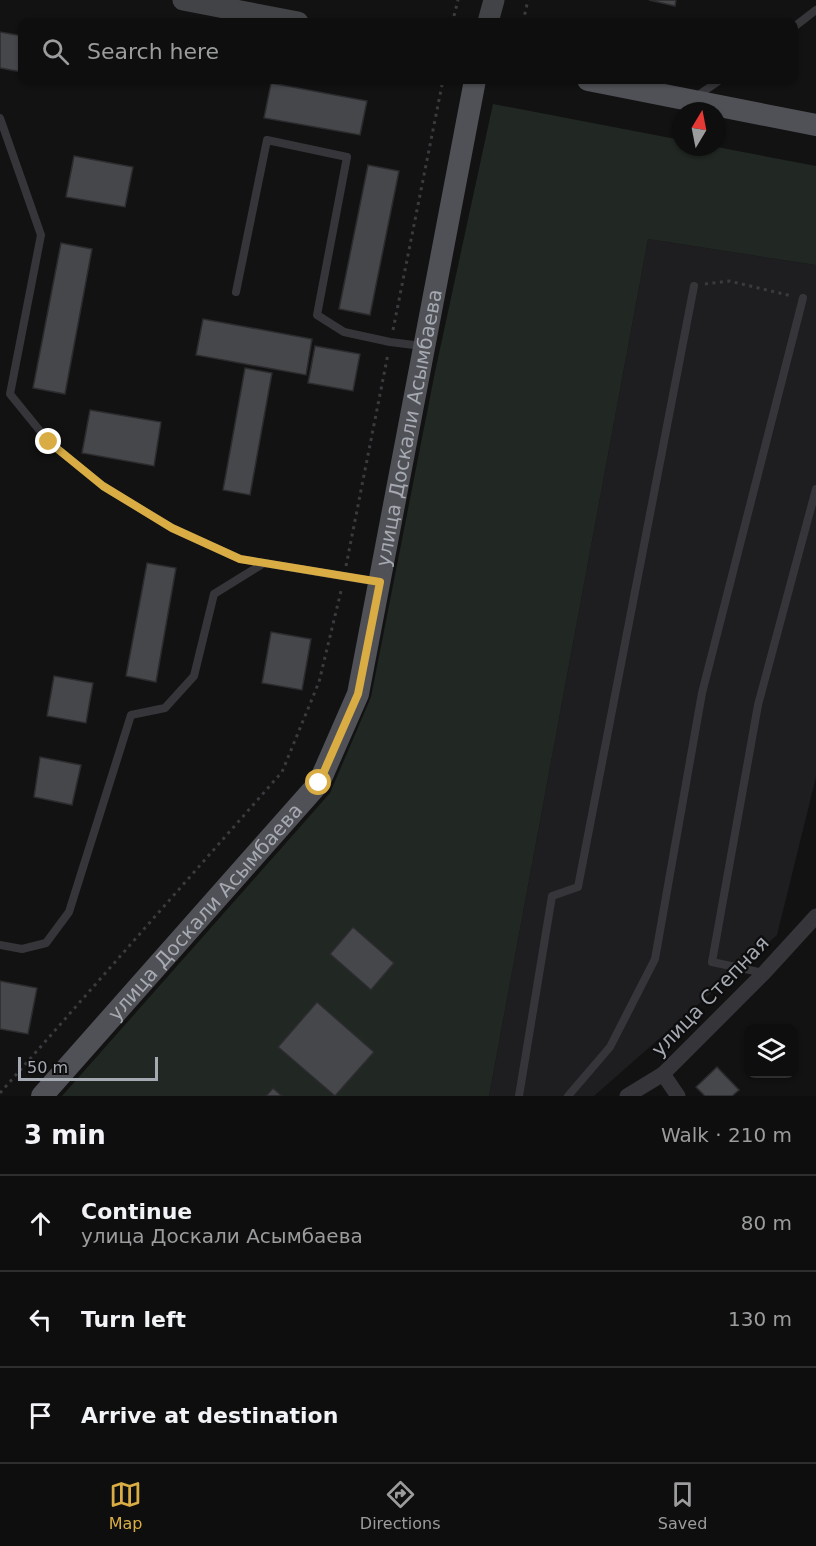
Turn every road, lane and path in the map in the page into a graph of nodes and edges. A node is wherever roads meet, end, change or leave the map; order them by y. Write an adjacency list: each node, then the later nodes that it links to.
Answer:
1 (183, 0): 7 (street)
2 (458, 0): 6 (path)
3 (494, 0): 8 (street)
4 (528, 0): 9 (path)
5 (816, 10): 10 (lane)
6 (454, 16)
7 (277, 18)
8 (489, 18)
9 (524, 18)
10 (798, 24)
11 (474, 84): 22 (main road, улица Доскали Асымбаева)
12 (609, 84): 15 (main road)
13 (714, 84): 15 (lane)
14 (442, 85): 21 (path)
15 (692, 100): 17 (main road)
16 (0, 118): 24 (lane)
17 (816, 125)
18 (694, 286): 20 (path); 33 (lane)
19 (236, 292): 21 (lane)
20 (803, 298): 34 (lane)
21 (390, 342): 22 (lane); 25 (path)
22 (424, 346): 26 (main road, улица Доскали Асымбаева)
23 (816, 489): 29 (lane)
24 (264, 562): 25 (lane); 28 (lane)
25 (344, 576): 26 (lane); 31 (path)
26 (380, 582): 32 (main road, улица Доскали Асымбаева)
27 (816, 916): 29 (street, улица Степная)
28 (0, 945)
29 (764, 973): 30 (street, улица Степная)
30 (663, 1074): 35 (street, улица Степная); 36 (street)
31 (0, 1093)
32 (42, 1096)
33 (519, 1096)
34 (568, 1096)
35 (627, 1096)
36 (678, 1096)

